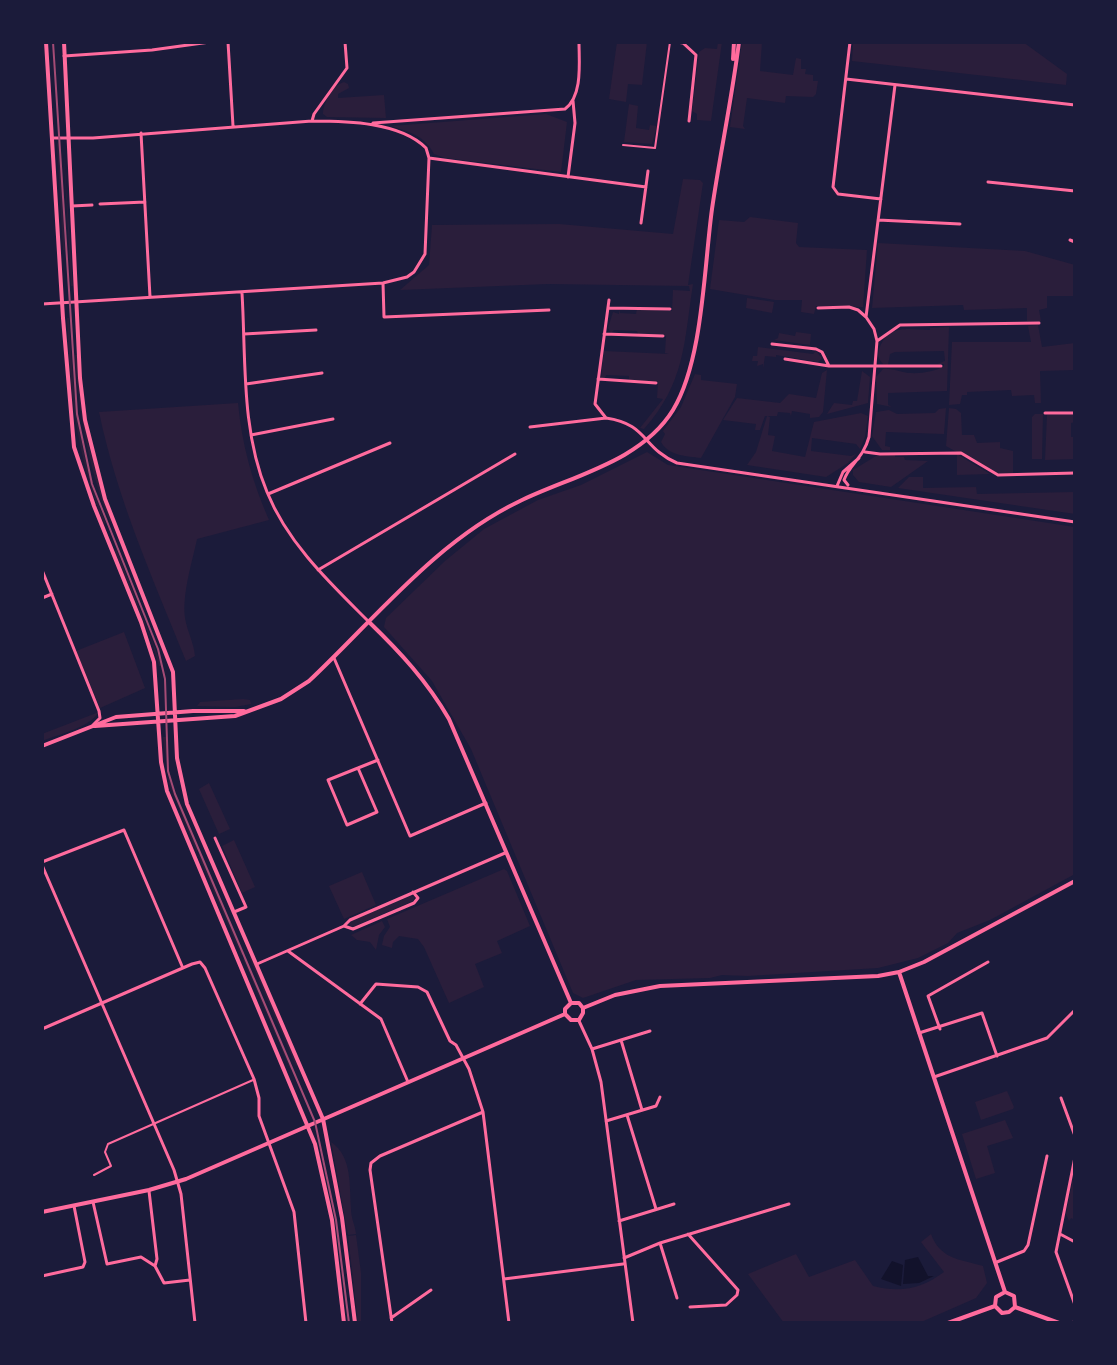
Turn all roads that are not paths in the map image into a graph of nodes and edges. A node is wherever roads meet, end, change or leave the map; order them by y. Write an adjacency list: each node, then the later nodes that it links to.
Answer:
1 (46, 42): 21 (street)
2 (64, 42): 11 (street)
3 (210, 42): 11 (street)
4 (228, 42): 19 (street)
5 (345, 42): 16 (street)
6 (579, 42): 14 (street)
7 (670, 42): 23 (lane)
8 (677, 42): 17 (street)
9 (736, 42): 71 (street)
10 (850, 42): 12 (street)
11 (64, 56): 22 (street)
12 (846, 79): 13 (street); 30 (street)
13 (895, 85): 15 (street); 30 (street)
14 (573, 97): 18 (street); 26 (street)
15 (1075, 105)
16 (312, 121): 18 (street); 19 (street)
17 (689, 121)
18 (368, 123): 24 (street)
19 (233, 127): 20 (street)
20 (141, 133): 22 (street); 31 (street)
21 (53, 138): 22 (street); 43 (street)
22 (67, 138): 34 (street)
23 (623, 145)
24 (429, 158): 26 (street); 38 (street)
25 (648, 171): 28 (street)
26 (568, 177): 28 (street)
27 (988, 182): 29 (street)
28 (646, 187): 36 (street)
29 (1075, 191)
30 (881, 199): 35 (street)
31 (145, 202): 32 (street); 40 (street)
32 (100, 204)
33 (92, 205): 34 (street)
34 (71, 206): 42 (street)
35 (878, 220): 37 (street); 49 (street)
36 (641, 223)
37 (960, 224)
38 (383, 283): 39 (street); 48 (street)
39 (242, 293): 40 (street); 52 (street)
40 (150, 297): 42 (street)
41 (609, 300): 45 (street)
42 (77, 301): 43 (street); 80 (street)
43 (62, 303): 44 (street); 81 (street)
44 (42, 304)
45 (608, 308): 47 (street); 53 (street)
46 (818, 308): 49 (street)
47 (670, 309)
48 (549, 310)
49 (866, 317): 55 (street)
50 (1039, 323): 55 (street)
51 (316, 330): 52 (street)
52 (244, 334): 64 (street)
53 (604, 334): 54 (street); 62 (street)
54 (663, 336)
55 (877, 341): 60 (street)
56 (772, 344): 58 (street)
57 (785, 359): 58 (street)
58 (829, 366): 60 (street)
59 (941, 366): 60 (street)
60 (875, 367): 74 (street)
61 (322, 373): 64 (street)
62 (598, 379): 63 (street); 67 (street)
63 (656, 383)
64 (246, 384): 70 (street)
65 (1045, 413): 66 (street)
66 (1075, 413)
67 (606, 418): 69 (street); 71 (street)
68 (333, 419): 70 (street)
69 (530, 427)
70 (251, 435): 78 (street)
71 (646, 440): 76 (street); 86 (street)
72 (390, 443): 78 (street)
73 (515, 454): 83 (street)
74 (864, 454): 75 (street); 76 (street); 77 (street)
75 (1075, 473)
76 (837, 486): 77 (street)
77 (852, 488): 79 (street)
78 (268, 494): 83 (street)
79 (1075, 522)
80 (122, 541): 81 (street); 88 (street)
81 (110, 546): 89 (street)
82 (42, 570): 84 (street)
83 (318, 570): 86 (street)
84 (52, 594): 85 (street); 99 (street)
85 (42, 598)
86 (369, 622): 87 (street); 105 (street)
87 (334, 658): 91 (street); 103 (street)
88 (175, 700): 90 (street); 92 (street)
89 (158, 701): 93 (street); 94 (street)
90 (189, 711): 91 (street); 92 (street)
91 (246, 711): 95 (street)
92 (175, 712): 93 (street); 96 (street)
93 (159, 714): 94 (street); 98 (street)
94 (147, 715): 99 (street)
95 (187, 719): 96 (street); 101 (street)
96 (175, 720): 98 (street); 101 (street)
97 (145, 721): 98 (street); 99 (street); 100 (street)
98 (160, 721): 100 (street)
99 (92, 727): 102 (street)
100 (160, 732): 146 (street)
101 (175, 733): 113 (street)
102 (42, 746)
103 (378, 760): 104 (street); 105 (street)
104 (358, 768): 104 (street)
105 (487, 803): 107 (street)
106 (215, 838): 113 (street)
107 (508, 852): 110 (street); 120 (street)
108 (42, 863): 118 (street); 121 (street)
109 (1075, 881): 119 (street)
110 (425, 886): 111 (street); 112 (street)
111 (413, 892): 112 (street); 114 (street)
112 (418, 898): 114 (street)
113 (234, 912): 117 (street)
114 (344, 926): 115 (street)
115 (287, 950): 117 (street); 122 (street)
116 (988, 962): 127 (street)
117 (257, 964): 143 (street)
118 (183, 967): 121 (street); 136 (street)
119 (899, 972): 123 (street); 130 (street)
120 (571, 1003): 123 (street); 125 (street)
121 (102, 1004): 128 (street); 145 (street)
122 (360, 1004): 134 (street); 137 (street)
123 (583, 1008): 126 (street)
124 (1075, 1010): 133 (street)
125 (565, 1014): 126 (street); 134 (street)
126 (579, 1020): 132 (street)
127 (939, 1028): 130 (street); 133 (street)
128 (42, 1029)
129 (650, 1031): 131 (street)
130 (919, 1033): 135 (street)
131 (621, 1040): 132 (street); 140 (street)
132 (592, 1049): 144 (street)
133 (997, 1057): 135 (street)
134 (463, 1059): 137 (street); 141 (street)
135 (934, 1077): 166 (street)
136 (254, 1079): 145 (lane); 148 (street)
137 (408, 1082): 143 (street)
138 (660, 1097): 140 (street)
139 (1061, 1098): 147 (street)
140 (642, 1110): 142 (street)
141 (483, 1112): 170 (street); 179 (street)
142 (627, 1115): 144 (street); 158 (street)
143 (323, 1119): 146 (street); 183 (street)
144 (606, 1121): 160 (street)
145 (154, 1124): 151 (lane); 152 (street)
146 (309, 1125): 148 (street); 182 (street)
147 (1075, 1136)
148 (270, 1142): 152 (street); 181 (street)
149 (1047, 1156): 166 (street)
150 (1075, 1157): 162 (street)
151 (94, 1175)
152 (178, 1181): 153 (street); 169 (street)
153 (149, 1190): 154 (street); 167 (street)
154 (93, 1202): 157 (street); 167 (street)
155 (674, 1204): 158 (street)
156 (789, 1204): 161 (street)
157 (74, 1206): 159 (street); 168 (street)
158 (656, 1209): 160 (street)
159 (42, 1212)
160 (619, 1221): 165 (street)
161 (688, 1234): 164 (street); 176 (street)
162 (1060, 1234): 163 (street); 174 (street)
163 (1075, 1242)
164 (660, 1243): 165 (street); 173 (street)
165 (624, 1261): 170 (street); 185 (street)
166 (997, 1262): 172 (street)
167 (155, 1266): 169 (street)
168 (42, 1276)
169 (190, 1279): 180 (street)
170 (504, 1279): 184 (street)
171 (431, 1290): 179 (street)
172 (1005, 1292): 175 (street); 177 (street)
173 (677, 1298)
174 (1075, 1305)
175 (995, 1306): 177 (street); 186 (street)
176 (690, 1307)
177 (1015, 1307): 187 (street)
178 (1075, 1317): 188 (street)
179 (391, 1320)
180 (195, 1323)
181 (306, 1323)
182 (344, 1323)
183 (355, 1323)
184 (509, 1323)
185 (633, 1323)
186 (948, 1323)
187 (1059, 1323)
188 (1074, 1323)

